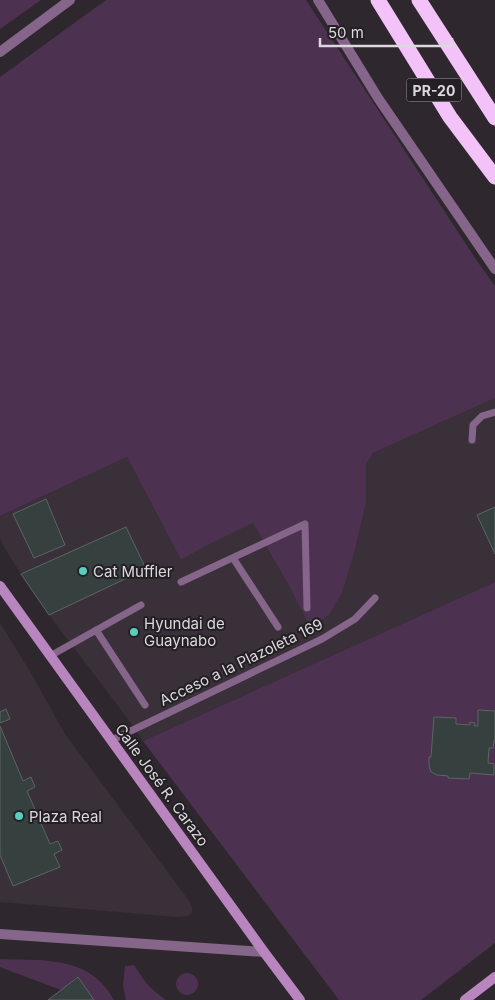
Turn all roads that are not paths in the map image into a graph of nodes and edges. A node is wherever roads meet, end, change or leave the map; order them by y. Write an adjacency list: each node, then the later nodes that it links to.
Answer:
1 (70, 0): 5 (street)
2 (318, 0): 8 (street)
3 (378, 0): 7 (highway, PR-20)
4 (419, 0): 6 (highway, PR-20)
5 (0, 52)
6 (495, 118)
7 (495, 177)
8 (495, 269)
9 (495, 412): 10 (lane)
10 (472, 440)
11 (233, 558): 12 (lane); 16 (lane); 17 (lane)
12 (181, 582)
13 (0, 586): 19 (street, Calle José R. Carazo)
14 (375, 598): 21 (lane, Acceso a la Plazoleta 169)
15 (140, 605): 18 (lane)
16 (307, 608)
17 (278, 627)
18 (96, 630): 19 (lane); 20 (lane)
19 (50, 656): 21 (street, Calle José R. Carazo)
20 (145, 705)
21 (112, 740): 23 (street, Calle José R. Carazo)
22 (0, 934): 23 (street)
23 (264, 952): 25 (street, Calle José R. Carazo)
24 (495, 977): 26 (street)
25 (300, 1000)
26 (465, 1000)

